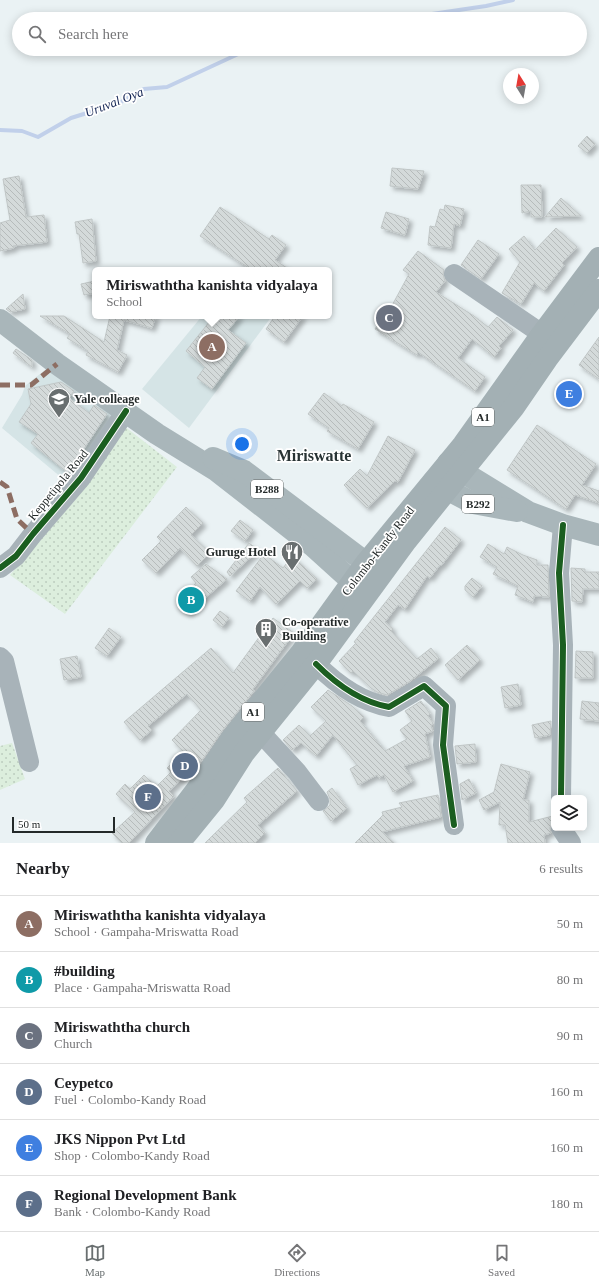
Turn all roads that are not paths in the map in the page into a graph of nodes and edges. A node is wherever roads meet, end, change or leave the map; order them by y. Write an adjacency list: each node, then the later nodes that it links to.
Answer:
1 (599, 258): 5 (highway, Colombo-Kandy Road / A1)
2 (454, 274): 5 (street)
3 (599, 290): 8 (highway, Colombo-Kandy Road / A1)
4 (0, 320): 6 (main road, B288)
5 (542, 334): 8 (highway, Colombo-Kandy Road / A1)
6 (126, 411): 7 (main road, B288); 13 (street, Keppetipola Road)
7 (157, 434): 14 (main road, B288); 15 (main road, B288)
8 (455, 467): 9 (highway, Colombo-Kandy Road / A1); 10 (main road, B292)
9 (440, 486): 10 (main road, B292); 14 (highway, Colombo-Kandy Road / A1)
10 (528, 512): 11 (main road, B292)
11 (564, 525): 12 (main road, B292); 21 (street)
12 (599, 535)
13 (0, 568)
14 (374, 568): 15 (highway, Colombo-Kandy Road / A1)
15 (359, 588): 17 (highway, Colombo-Kandy Road / A1); 20 (highway, Colombo-Kandy Road / A1)
16 (0, 657): 19 (street)
17 (316, 664): 18 (highway, Colombo-Kandy Road / A1); 23 (street)
18 (261, 733): 20 (highway, Colombo-Kandy Road / A1); 22 (street)
19 (30, 762)
20 (206, 794): 25 (highway, Colombo-Kandy Road / A1); 26 (highway, Colombo-Kandy Road / A1)
21 (561, 795)
22 (319, 801)
23 (454, 824)
24 (563, 831): 27 (street)
25 (156, 843)
26 (179, 843)
27 (570, 843)

